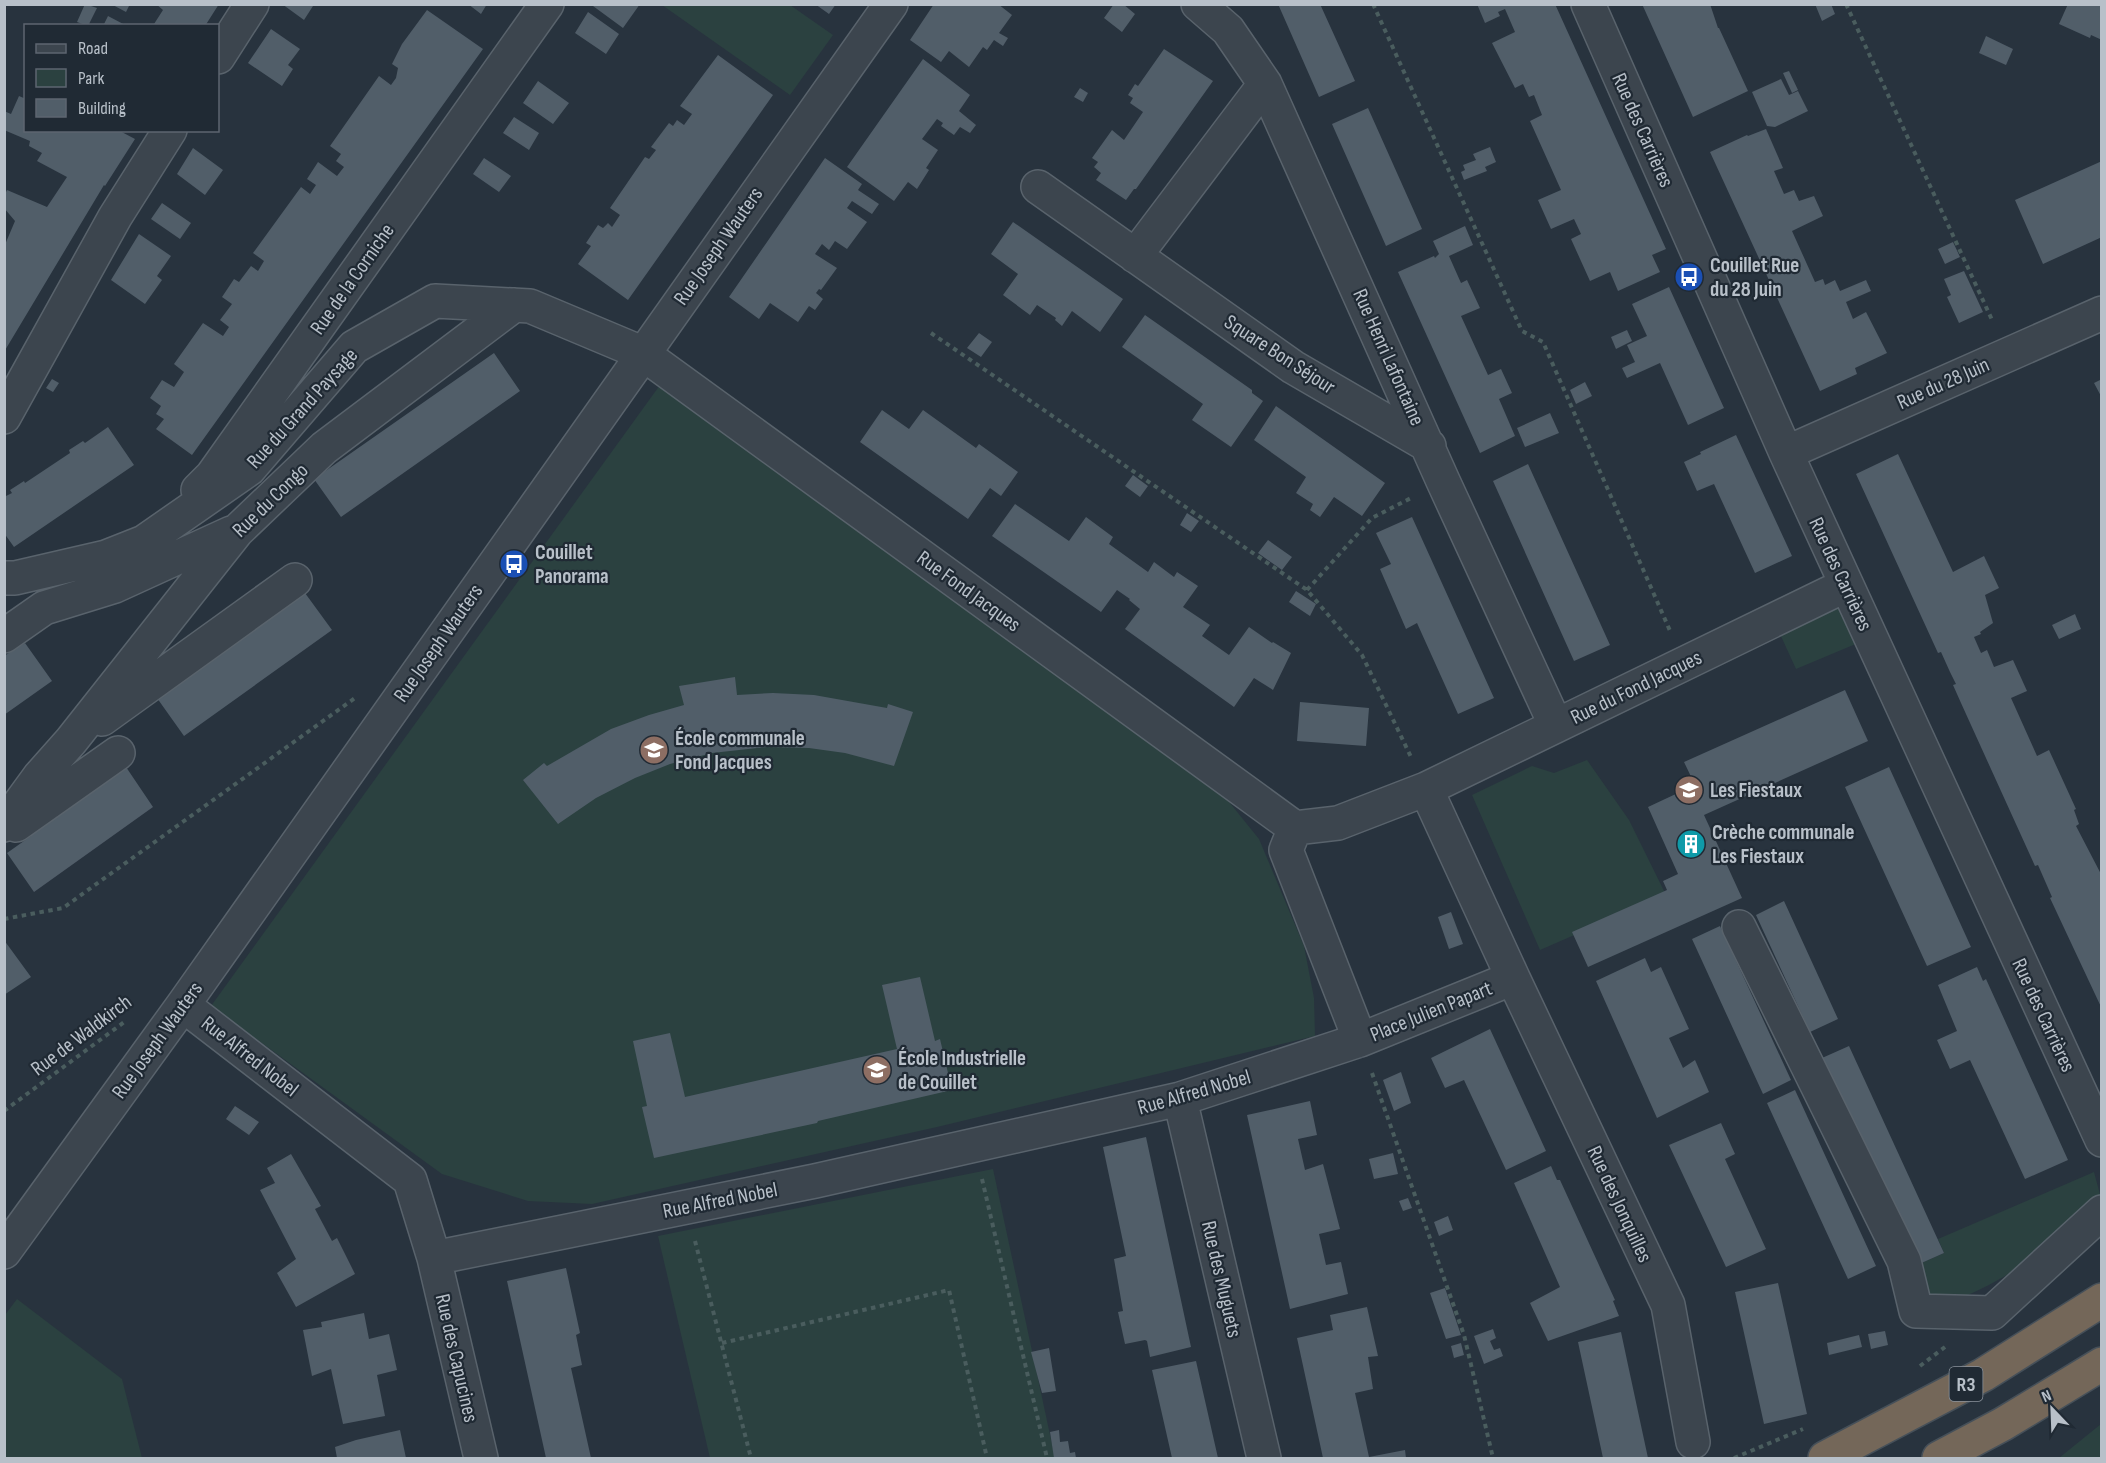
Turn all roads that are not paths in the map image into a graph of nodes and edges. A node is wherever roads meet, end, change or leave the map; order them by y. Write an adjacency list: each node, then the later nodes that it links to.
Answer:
1 (252, 4): 6 (street)
2 (548, 4): 18 (street, Rue de la Corniche)
3 (891, 4): 13 (street, Rue Joseph Wauters)
4 (1198, 4): 7 (street, Rue Henri Lafontaine)
5 (1588, 4): 16 (street, Rue des Carrières)
6 (219, 55)
7 (1265, 84): 10 (street); 15 (street, Rue Henri Lafontaine)
8 (169, 132): 14 (street)
9 (1038, 187): 10 (street, Square Bon Séjour)
10 (1135, 256): 15 (street, Square Bon Séjour)
11 (514, 305): 13 (street, Rue du Grand Paysage); 17 (street, Rue du Congo); 18 (street, Rue du Grand Paysage)
12 (2102, 313): 16 (street, Rue du 28 Juin)
13 (642, 352): 28 (street, Rue Fond Jacques); 32 (street, Rue Joseph Wauters)
14 (4, 417)
15 (1429, 446): 23 (street, Rue Henri Lafontaine)
16 (1786, 453): 21 (street, Rue des Carrières)
17 (237, 531): 22 (street); 24 (street, Rue du Congo)
18 (144, 542): 19 (street, Rue du Grand Paysage)
19 (4, 578)
20 (295, 580): 24 (street, Rue du Congo)
21 (1846, 585): 23 (street, Rue du Fond Jacques); 35 (street, Rue des Carrières)
22 (4, 636)
23 (1556, 726): 26 (street, Rue du Fond Jacques)
24 (71, 741): 27 (street, Rue du Congo)
25 (118, 753): 29 (street)
26 (1426, 789): 28 (street); 31 (street, Place Julien Papart)
27 (4, 825)
28 (1295, 828): 33 (street, Place Julien Papart)
29 (4, 833)
30 (1739, 927): 36 (street)
31 (1513, 978): 33 (street, Place Julien Papart); 41 (street, Rue des Jonquilles)
32 (183, 1005): 37 (street, Rue Joseph Wauters); 38 (street, Rue Alfred Nobel)
33 (1360, 1040): 34 (street, Rue Alfred Nobel)
34 (1180, 1099): 38 (street, Rue Alfred Nobel); 43 (street, Rue des Muguets)
35 (2102, 1140)
36 (2102, 1212)
37 (4, 1252)
38 (434, 1258): 42 (street, Rue des Capucines)
39 (2102, 1300): 44 (highway, R3)
40 (2102, 1364): 45 (highway, R3)
41 (1693, 1442)
42 (481, 1458)
43 (1264, 1458)
44 (1826, 1458)
45 (1939, 1458)

